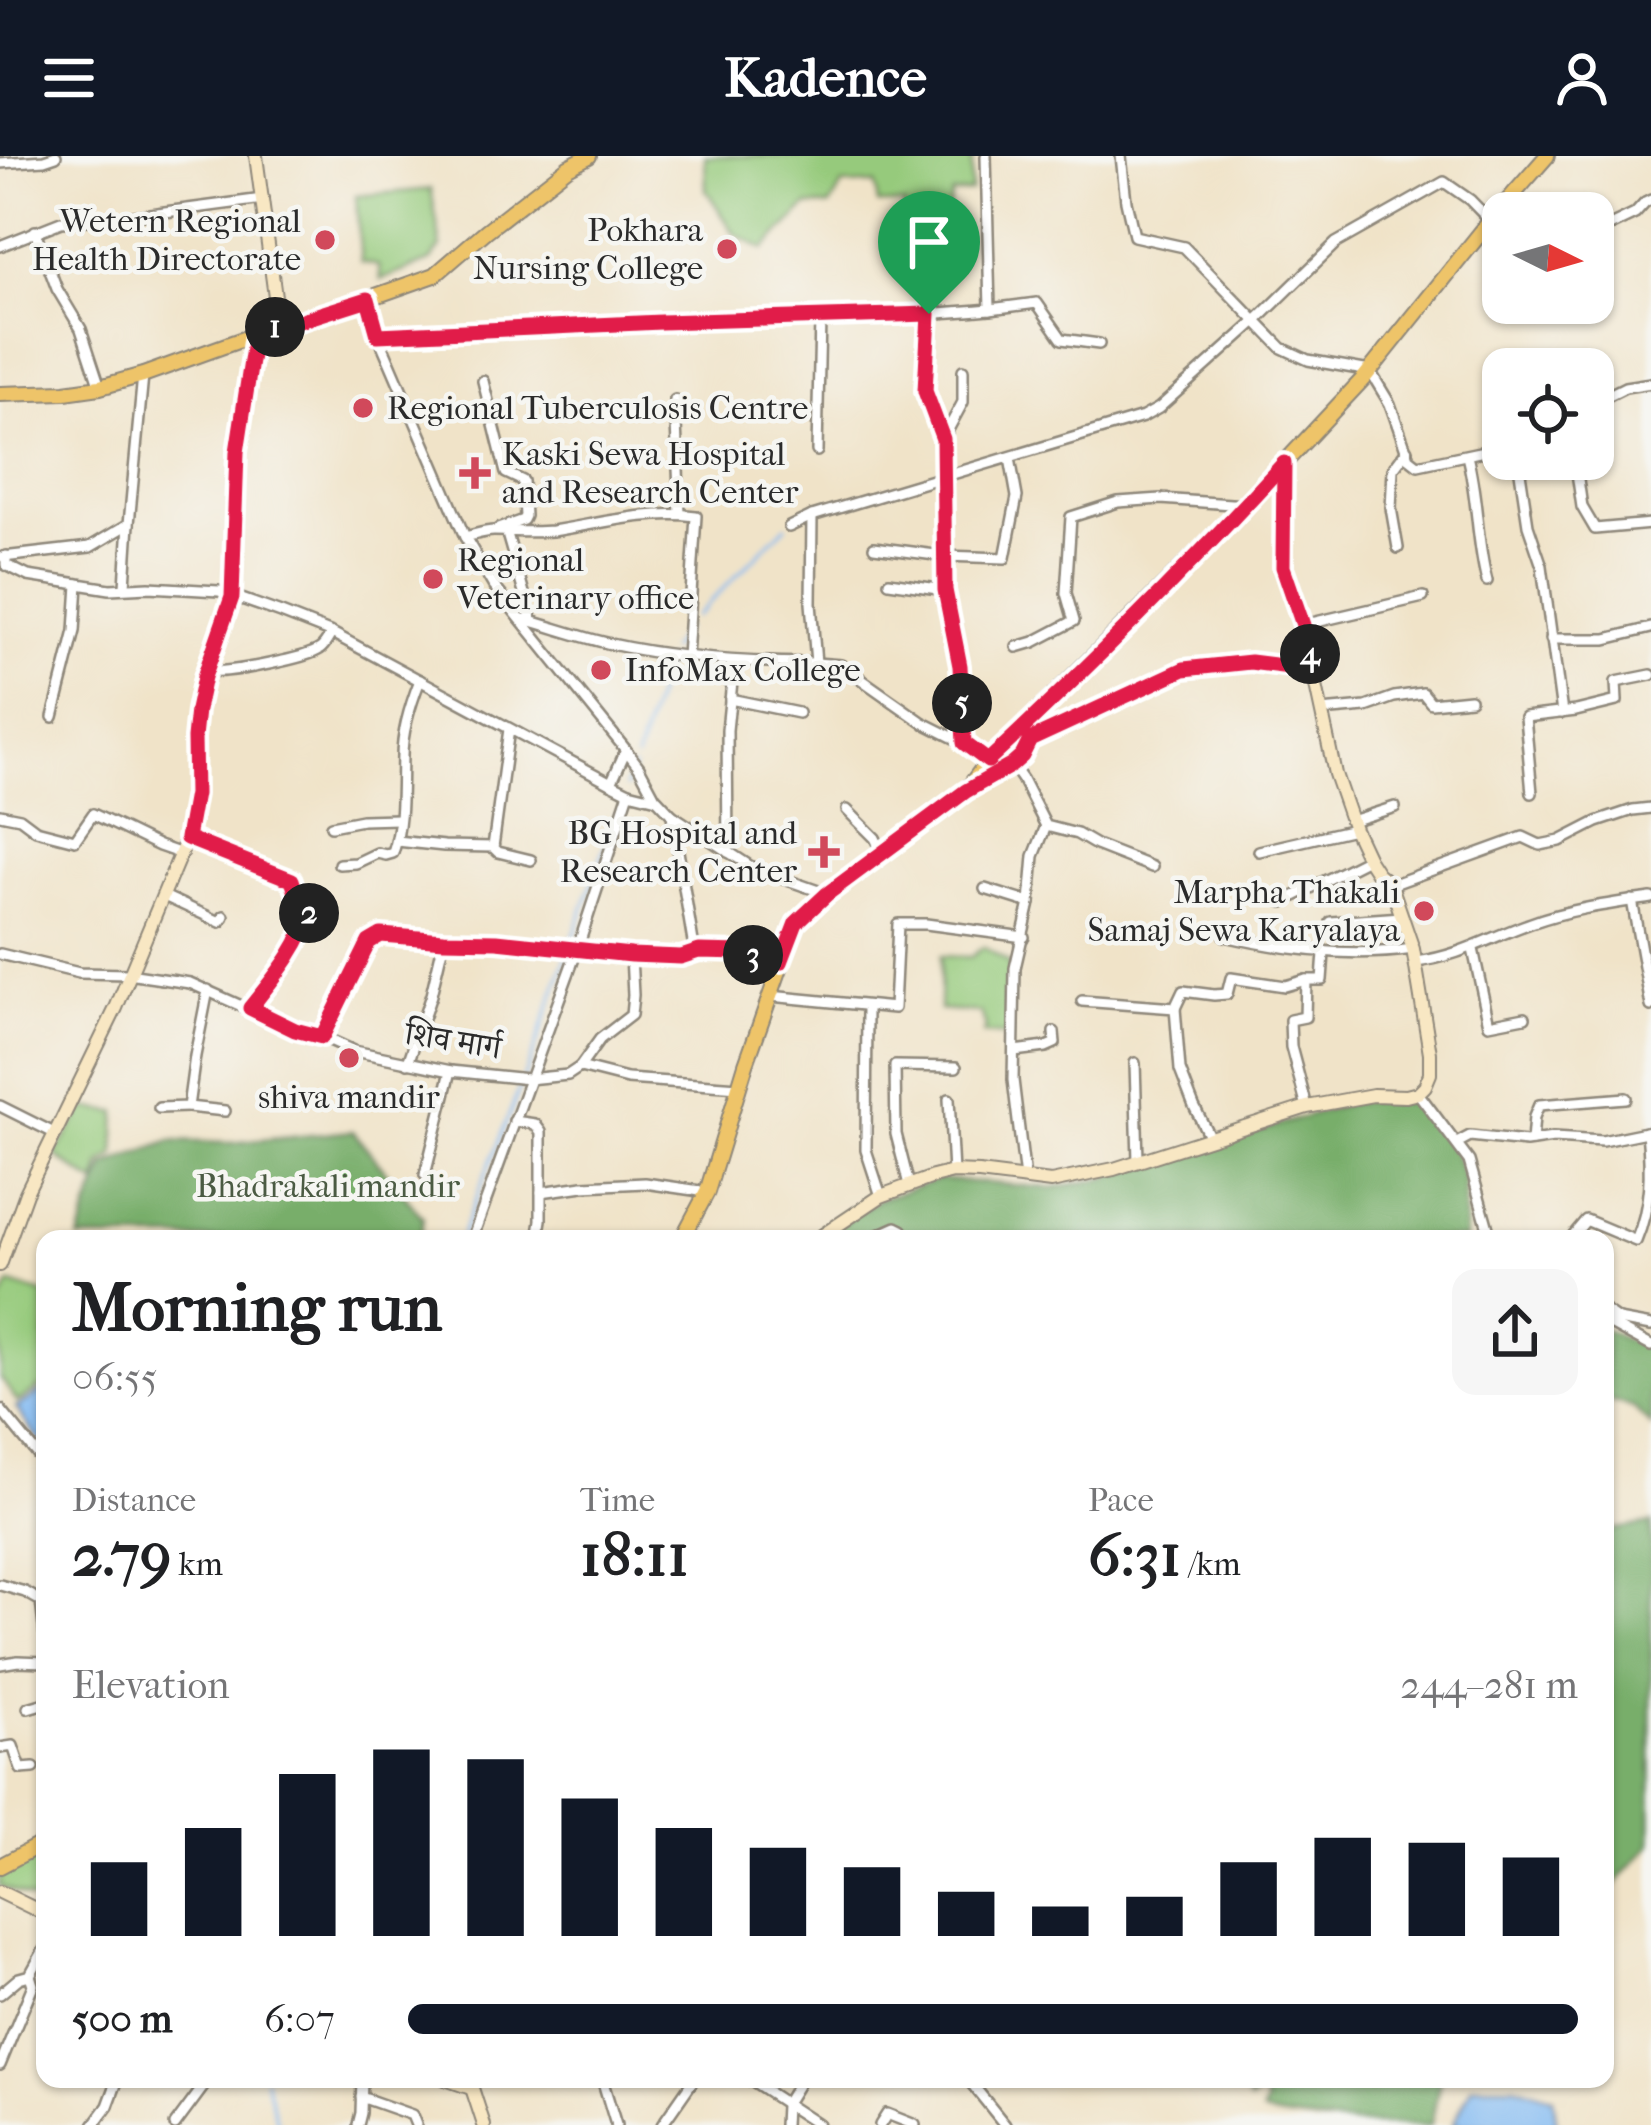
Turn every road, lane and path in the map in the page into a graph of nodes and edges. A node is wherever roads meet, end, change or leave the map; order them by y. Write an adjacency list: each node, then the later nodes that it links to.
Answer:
1 (56, 156): 7 (street)
2 (256, 156): 9 (main road)
3 (589, 156): 16 (main road)
4 (986, 156): 17 (street)
5 (1121, 156): 20 (street)
6 (1547, 156): 8 (main road)
7 (0, 163)
8 (1516, 192)
9 (263, 200): 13 (street); 21 (main road)
10 (1651, 200): 12 (street)
11 (1482, 211): 20 (street)
12 (1614, 224)
13 (35, 231): 15 (street); 30 (street)
14 (1482, 231): 26 (main road)
15 (0, 246)
16 (368, 299): 21 (main road); 23 (street)
17 (990, 309): 18 (street); 24 (street)
18 (929, 314): 19 (street); 34 (street)
19 (820, 319): 23 (street); 36 (street)
20 (1255, 322): 26 (street); 39 (street)
21 (279, 326): 22 (main road)
22 (255, 335): 27 (main road); 62 (main road)
23 (378, 335): 52 (street)
24 (1099, 344)
25 (963, 370): 34 (street)
26 (1370, 370): 35 (street); 40 (main road)
27 (142, 375): 30 (main road); 47 (street)
28 (483, 382): 50 (street)
29 (1651, 383): 31 (street)
30 (100, 387): 32 (main road)
31 (1614, 393)
32 (0, 394)
33 (675, 400): 45 (street)
34 (943, 439): 41 (street)
35 (1407, 450): 38 (street); 54 (street)
36 (817, 451)
37 (1482, 452): 38 (street)
38 (1467, 456): 57 (street)
39 (1010, 458): 41 (street); 55 (street)
40 (1284, 463): 44 (main road); 66 (main road)
41 (945, 476): 46 (street); 55 (street)
42 (1520, 480): 69 (street)
43 (1578, 480): 48 (street)
44 (1245, 506): 70 (street); 83 (main road)
45 (680, 514): 51 (street); 71 (street)
46 (812, 515): 49 (street); 73 (street)
47 (129, 524): 56 (street); 60 (street)
48 (1651, 524)
49 (789, 527)
50 (493, 531): 51 (street); 52 (street)
51 (507, 534): 65 (street)
52 (465, 537): 64 (street)
53 (874, 547): 55 (street)
54 (1398, 548)
55 (943, 556): 61 (street)
56 (3, 564): 59 (street)
57 (1487, 581)
58 (889, 582): 61 (street)
59 (78, 584): 60 (street); 84 (street)
60 (125, 586): 62 (street)
61 (945, 590): 87 (street)
62 (232, 597): 68 (street); 74 (main road)
63 (1423, 597): 66 (street)
64 (520, 617): 65 (street); 88 (street)
65 (532, 621): 71 (street)
66 (1303, 625): 75 (main road)
67 (1651, 628): 69 (street)
68 (332, 633): 74 (street); 77 (street)
69 (1551, 639): 82 (street)
70 (1017, 647)
71 (687, 657): 72 (street)
72 (734, 662): 73 (street); 78 (street)
73 (816, 664): 87 (street)
74 (209, 665): 105 (main road)
75 (1314, 670): 80 (main road); 86 (street)
76 (1651, 676): 82 (street)
77 (420, 680): 85 (street); 101 (street)
78 (730, 699): 81 (street); 109 (street)
79 (1470, 699): 80 (street)
80 (1321, 711): 102 (main road)
81 (798, 713)
82 (1562, 713): 94 (street)
83 (1037, 715): 86 (main road); 89 (main road)
84 (53, 717)
85 (509, 729): 91 (street); 107 (street)
86 (1030, 740): 90 (main road)
87 (964, 743): 89 (street)
88 (626, 750): 91 (street); 95 (street)
89 (988, 761): 92 (main road)
90 (1012, 765): 92 (main road); 104 (street)
91 (611, 783): 93 (street)
92 (966, 791): 111 (main road)
93 (629, 792): 95 (street); 131 (street)
94 (1532, 793)
95 (657, 800): 100 (street)
96 (1395, 807): 102 (street)
97 (1651, 808): 116 (street)
98 (847, 810): 111 (street)
99 (0, 814): 110 (street)
100 (672, 815): 109 (street); 132 (street)
101 (398, 819): 103 (street); 106 (street)
102 (1352, 825): 108 (street); 112 (main road)
103 (331, 826)
104 (1046, 826): 115 (street); 123 (street)
105 (187, 838): 110 (main road); 145 (street)
106 (397, 841): 107 (street); 114 (street)
107 (493, 847): 113 (street)
108 (1259, 851)
109 (728, 852): 118 (street)
110 (182, 854): 119 (main road)
111 (883, 854): 118 (main road)
112 (1368, 859): 116 (main road); 122 (street)
113 (531, 860)
114 (339, 864)
115 (1152, 867)
116 (1391, 885): 125 (main road)
117 (985, 889): 123 (street)
118 (827, 894): 137 (main road)
119 (164, 896): 124 (street); 138 (main road)
120 (1651, 898): 121 (street)
121 (1632, 900): 130 (street); 144 (street)
122 (1283, 902)
123 (1030, 903): 128 (street)
124 (224, 916)
125 (1402, 917): 126 (street); 136 (main road)
126 (1331, 922)
127 (1225, 935): 133 (street)
128 (1024, 937): 143 (street); 150 (street)
129 (444, 940): 131 (street); 149 (street); 151 (street)
130 (1473, 949): 136 (street); 147 (street)
131 (577, 950): 135 (street); 156 (street)
132 (699, 951): 135 (street); 137 (street)
133 (1324, 953): 136 (street); 139 (street)
134 (0, 955): 138 (street, शिव मार्ग)
135 (631, 955): 153 (street)
136 (1414, 956): 158 (main road)
137 (781, 962): 141 (main road)
138 (128, 974): 140 (street, शिव मार्ग); 168 (main road)
139 (1306, 980): 146 (street); 163 (street)
140 (208, 990): 145 (street, शिव मार्ग); 162 (street)
141 (769, 996): 143 (street); 157 (main road)
142 (1082, 1001): 146 (street)
143 (867, 1006): 179 (street)
144 (1651, 1006)
145 (250, 1008): 149 (street, शिव मार्ग)
146 (1175, 1008): 169 (street)
147 (1526, 1017)
148 (1054, 1032): 150 (street)
149 (322, 1037): 151 (street, शिव मार्ग)
150 (1013, 1051): 175 (street)
151 (408, 1063): 155 (street, शिव मार्ग)
152 (1135, 1063): 172 (street)
153 (580, 1067): 156 (street, शिव मार्ग); 157 (street)
154 (956, 1067): 176 (street)
155 (451, 1072): 156 (street, शिव मार्ग); 174 (street)
156 (528, 1079): 166 (street)
157 (739, 1087): 178 (main road)
158 (1418, 1093): 163 (main road); 171 (street)
159 (1625, 1098): 170 (street)
160 (949, 1099): 173 (street)
161 (0, 1106): 168 (street)
162 (188, 1107): 164 (street); 165 (street)
163 (1307, 1107): 169 (main road)
164 (159, 1108)
165 (225, 1111)
166 (514, 1121): 177 (street); 180 (street)
167 (1649, 1131): 170 (street); 187 (street)
168 (56, 1134): 188 (main road)
169 (1210, 1138): 172 (main road)
170 (1532, 1141): 171 (street)
171 (1457, 1143): 184 (street)
172 (1138, 1160): 175 (main road)
173 (953, 1172): 175 (main road); 176 (main road)
174 (425, 1175)
175 (1025, 1179)
176 (909, 1185): 179 (main road)
177 (541, 1192): 178 (street); 181 (street)
178 (707, 1192): 182 (main road)
179 (880, 1196): 183 (main road)
180 (475, 1230)
181 (539, 1230)
182 (687, 1230)
183 (831, 1230)
184 (1488, 1230)
185 (1578, 1230): 186 (street)
186 (1610, 1230)
187 (1614, 1232)
188 (0, 1265)
189 (1614, 1317): 191 (street)
190 (1614, 1326): 192 (street)
191 (1651, 1326)
192 (1651, 1346)
193 (0, 1409): 194 (street)
194 (36, 1453)
195 (0, 1585): 196 (street)
196 (36, 1598)
197 (36, 1662): 198 (street)
198 (0, 1664)
199 (36, 1706): 200 (street)
200 (28, 1708)
201 (0, 1748): 202 (street)
202 (34, 1768)
203 (36, 1847): 204 (main road)
204 (0, 1865)
205 (0, 1892): 206 (main road)
206 (36, 1910)
207 (36, 1964): 208 (street)
208 (30, 1975): 209 (street); 210 (street)
209 (0, 1994)
210 (0, 2065)
211 (115, 2088): 222 (street)
212 (202, 2088): 223 (street)
213 (362, 2088): 220 (street)
214 (472, 2088): 226 (main road)
215 (605, 2088): 227 (street)
216 (688, 2088): 228 (street)
217 (761, 2088): 221 (street)
218 (795, 2088): 221 (street)
219 (975, 2088): 233 (street)
220 (362, 2098): 224 (street); 225 (street)
221 (785, 2105): 229 (street); 230 (street)
222 (94, 2125)
223 (175, 2125)
224 (358, 2125)
225 (416, 2125)
226 (484, 2125)
227 (616, 2125)
228 (662, 2125)
229 (784, 2125)
230 (818, 2125)
231 (880, 2125): 232 (street)
232 (916, 2125)
233 (1005, 2125)

